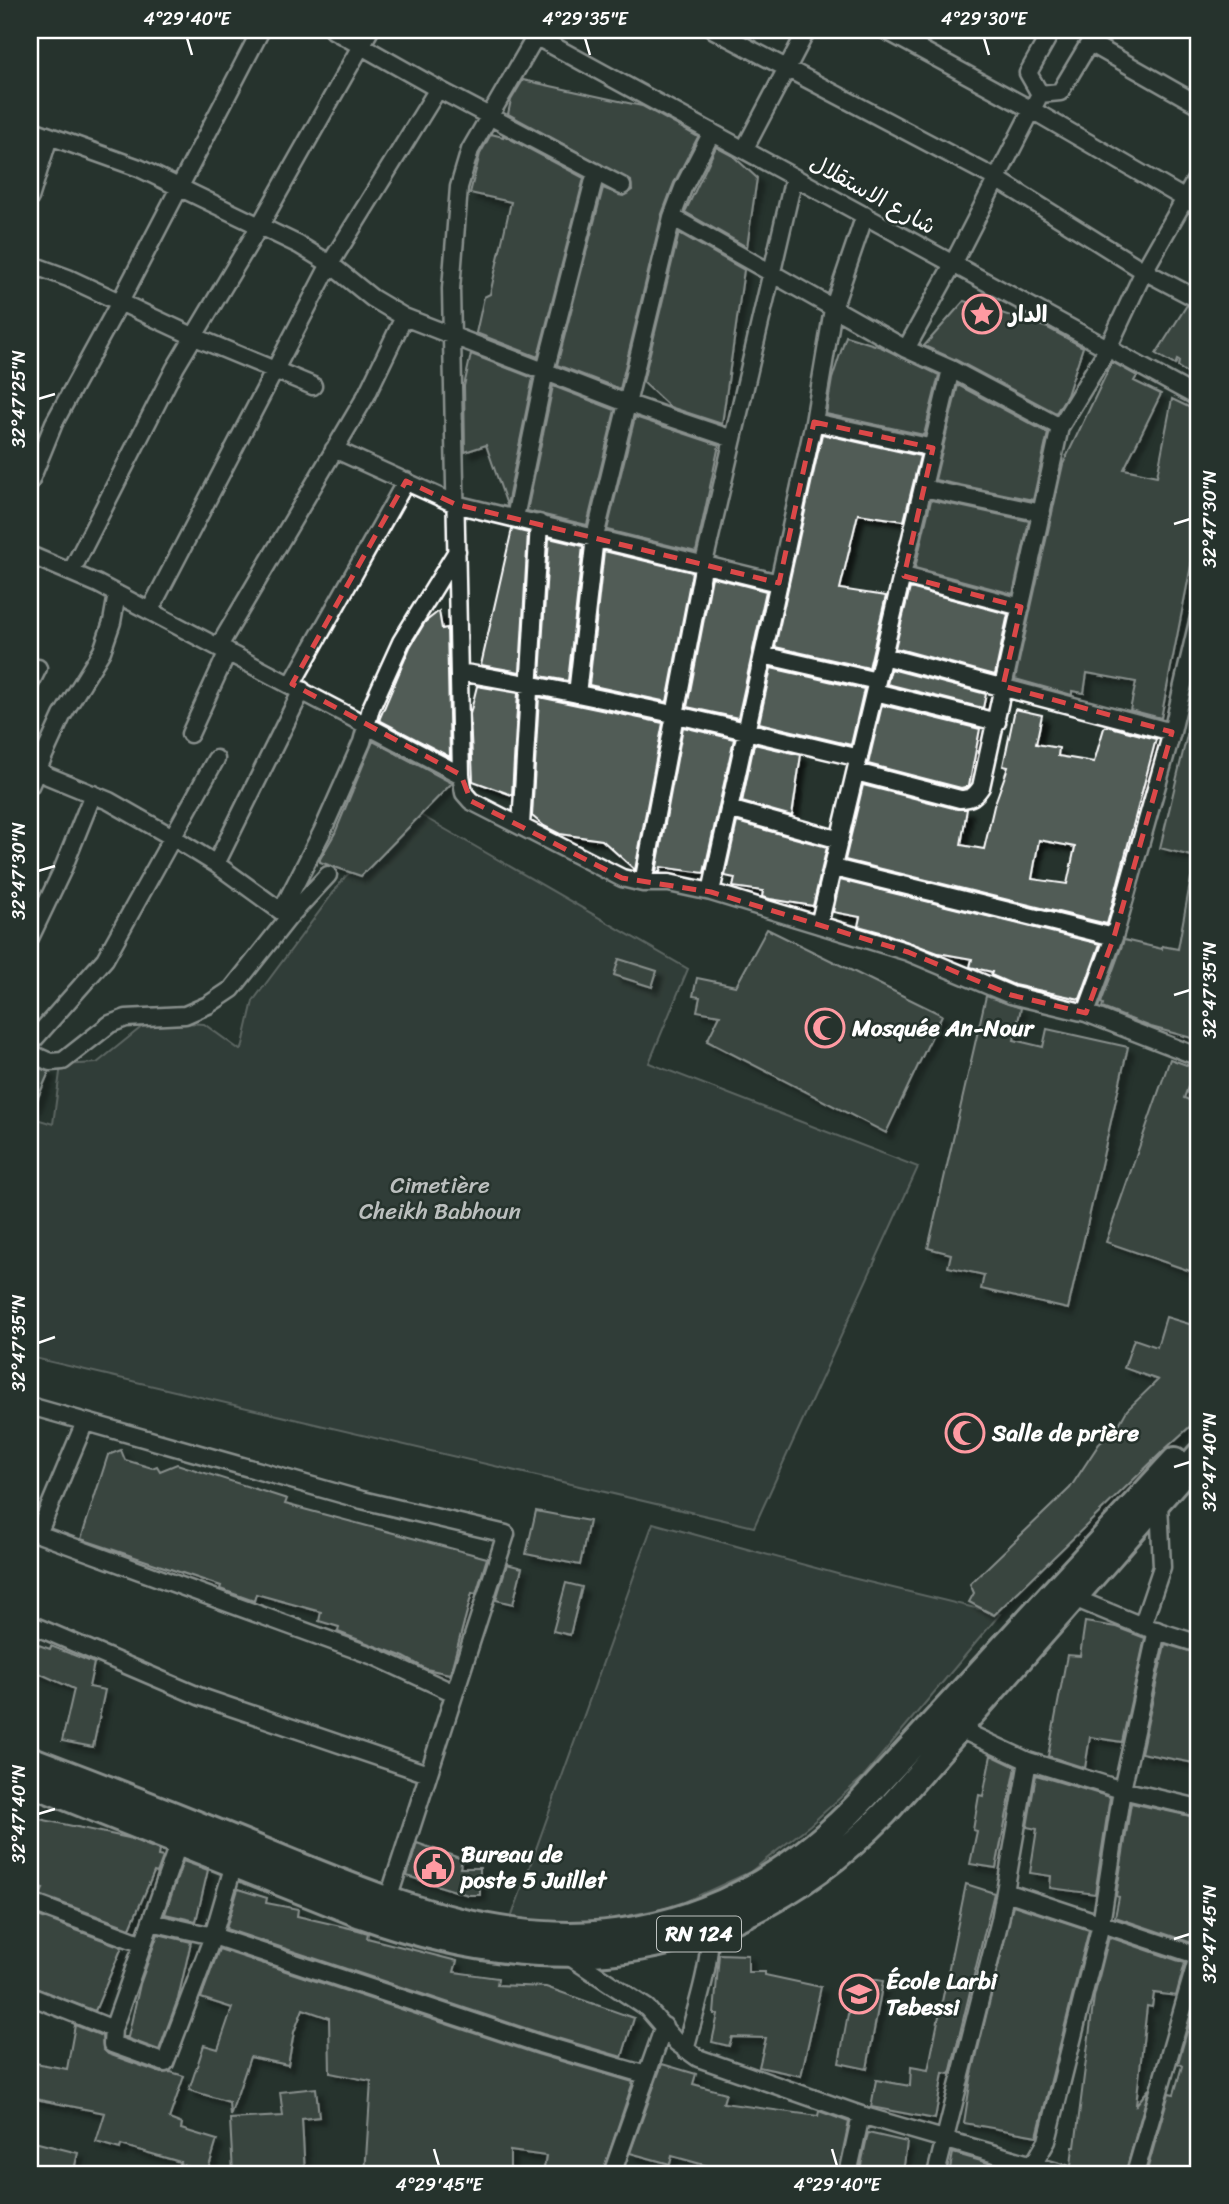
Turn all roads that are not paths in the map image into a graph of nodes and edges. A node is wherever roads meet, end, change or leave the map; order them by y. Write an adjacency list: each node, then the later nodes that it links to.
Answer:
1 (261, 30): 26 (street)
2 (333, 30): 10 (street)
3 (370, 30): 10 (street)
4 (713, 30): 11 (street)
5 (807, 30): 11 (street)
6 (885, 30): 15 (street)
7 (1052, 30): 13 (street)
8 (534, 32): 16 (street); 18 (street, شارع الاستقلال)
9 (1094, 36): 13 (street); 14 (street)
10 (361, 46): 12 (street); 31 (street)
11 (787, 69): 20 (street); 24 (street)
12 (439, 89): 16 (street); 33 (street)
13 (1040, 94): 15 (street)
14 (1199, 105)
15 (1032, 110): 24 (street); 28 (street)
16 (488, 115): 21 (street); 41 (street)
17 (30, 130): 19 (street)
18 (712, 132): 20 (street, شارع الاستقلال); 30 (street)
19 (49, 137): 26 (street); 27 (street)
20 (744, 150): 23 (street, شارع الاستقلال)
21 (596, 172): 25 (street); 47 (street)
22 (1199, 174): 28 (street)
23 (794, 177): 29 (street, شارع الاستقلال); 36 (street)
24 (997, 179): 34 (street); 35 (street)
25 (622, 186)
26 (180, 187): 31 (street); 38 (street)
27 (30, 198)
28 (1192, 203): 35 (street)
29 (865, 215): 34 (street, شارع الاستقلال); 39 (street)
30 (672, 217): 36 (street); 50 (street)
31 (259, 227): 33 (street); 42 (street)
32 (30, 264): 38 (street)
33 (330, 264): 40 (street); 46 (street)
34 (953, 264): 43 (street, شارع الاستقلال); 44 (street)
35 (1144, 271): 37 (street); 43 (street)
36 (772, 273): 39 (street); 53 (street)
37 (1199, 300)
38 (120, 302): 42 (street); 57 (street)
39 (833, 309): 44 (street); 51 (street)
40 (404, 317): 41 (street); 55 (street)
41 (451, 334): 47 (street); 59 (street)
42 (195, 337): 46 (street); 67 (street)
43 (1108, 348): 49 (street, شارع الاستقلال); 52 (street)
44 (906, 349): 45 (street)
45 (951, 369): 52 (street); 54 (street)
46 (275, 370): 48 (street); 72 (street)
47 (545, 371): 50 (street); 61 (street)
48 (313, 386)
49 (1199, 398)
50 (629, 404): 53 (street); 63 (street)
51 (814, 422): 54 (street); 69 (street)
52 (1060, 428): 60 (street)
53 (733, 439): 66 (street)
54 (933, 448): 58 (street)
55 (334, 449): 56 (street); 74 (street)
56 (406, 481): 59 (street); 82 (street)
57 (30, 482)
58 (923, 488): 60 (street); 68 (street)
59 (455, 504): 61 (street); 64 (street)
60 (1042, 513): 71 (street)
61 (516, 518): 62 (street)
62 (539, 523): 63 (street); 80 (street)
63 (595, 537): 66 (street); 84 (street)
64 (457, 551): 78 (street); 87 (street)
65 (30, 555): 67 (street)
66 (704, 563): 69 (street); 85 (street)
67 (71, 572): 70 (street)
68 (904, 576): 71 (street); 76 (street)
69 (779, 583): 75 (street)
70 (117, 594): 72 (street); 93 (street)
71 (1021, 607): 81 (street)
72 (150, 610): 74 (street)
73 (1199, 617): 89 (street)
74 (223, 649): 82 (street); 90 (street)
75 (763, 655): 83 (street); 88 (street)
76 (883, 656): 81 (street); 83 (street)
77 (38, 668): 79 (street)
78 (459, 672): 80 (street); 94 (street)
79 (30, 684)
80 (528, 684): 84 (street); 98 (street)
81 (1003, 686): 86 (street); 89 (street)
82 (297, 687): 87 (street); 101 (street)
83 (876, 687): 86 (street); 92 (street)
84 (577, 694): 85 (street)
85 (676, 713): 88 (street); 104 (street)
86 (997, 722): 92 (street)
87 (367, 726): 94 (street); 106 (street)
88 (746, 730): 92 (street); 97 (street)
89 (1172, 732): 108 (street)
90 (190, 734)
91 (216, 759): 99 (street)
92 (858, 765): 100 (street)
93 (33, 768): 95 (street); 96 (street)
94 (461, 775): 98 (street)
95 (30, 786)
96 (93, 794): 99 (street); 109 (street)
97 (729, 809): 100 (street); 105 (street)
98 (521, 826): 104 (street)
99 (174, 838): 101 (street); 111 (street)
100 (840, 840): 102 (street)
101 (216, 864): 106 (street)
102 (834, 868): 107 (street); 108 (street)
103 (328, 875): 106 (street)
104 (643, 883): 105 (street)
105 (710, 892): 107 (street)
106 (286, 913): 112 (street)
107 (819, 925): 110 (street)
108 (1114, 937): 110 (street)
109 (30, 938)
110 (1086, 1013): 113 (street)
111 (30, 1044)
112 (30, 1053)
113 (1199, 1056)
114 (30, 1406): 115 (street)
115 (85, 1422): 119 (street); 124 (street)
116 (1199, 1440): 125 (main road, RN 124)
117 (1199, 1455): 118 (main road, RN 124)
118 (1159, 1503): 120 (main road, RN 124); 122 (street)
119 (34, 1533): 124 (street)
120 (1074, 1598): 122 (street); 126 (main road, RN 124)
121 (30, 1624): 129 (street)
122 (1150, 1628): 123 (street); 131 (street)
123 (1199, 1644)
124 (454, 1693): 129 (street)
125 (934, 1721): 126 (street); 138 (main road, RN 124)
126 (959, 1727): 128 (street); 138 (main road, RN 124)
127 (30, 1759): 133 (main road, RN 124)
128 (1028, 1761): 131 (street); 135 (street)
129 (428, 1774): 137 (street)
130 (30, 1783): 133 (main road, RN 124)
131 (1122, 1790): 132 (street); 140 (street)
132 (1199, 1808)
133 (183, 1831): 134 (main road, RN 124); 137 (main road, RN 124); 139 (street)
134 (234, 1864): 137 (main road, RN 124); 141 (street)
135 (1006, 1892): 140 (street); 151 (street)
136 (30, 1902): 142 (street)
137 (384, 1911): 138 (main road, RN 124); 143 (main road, RN 124)
138 (707, 1920): 143 (main road, RN 124); 148 (street)
139 (151, 1922): 141 (street); 142 (street)
140 (1101, 1924): 144 (street); 152 (street)
141 (213, 1936): 147 (street); 149 (street)
142 (143, 1944): 147 (street)
143 (567, 1955): 146 (street)
144 (1199, 1955): 157 (street)
145 (30, 1996): 147 (street)
146 (663, 2026): 148 (street); 149 (street)
147 (113, 2029)
148 (685, 2050): 150 (street)
149 (646, 2075): 153 (street)
150 (861, 2115): 151 (street); 154 (street)
151 (945, 2137): 152 (street); 155 (street)
152 (1032, 2170): 156 (street)
153 (612, 2174)
154 (848, 2174)
155 (936, 2174)
156 (1065, 2174)
157 (1135, 2174)

